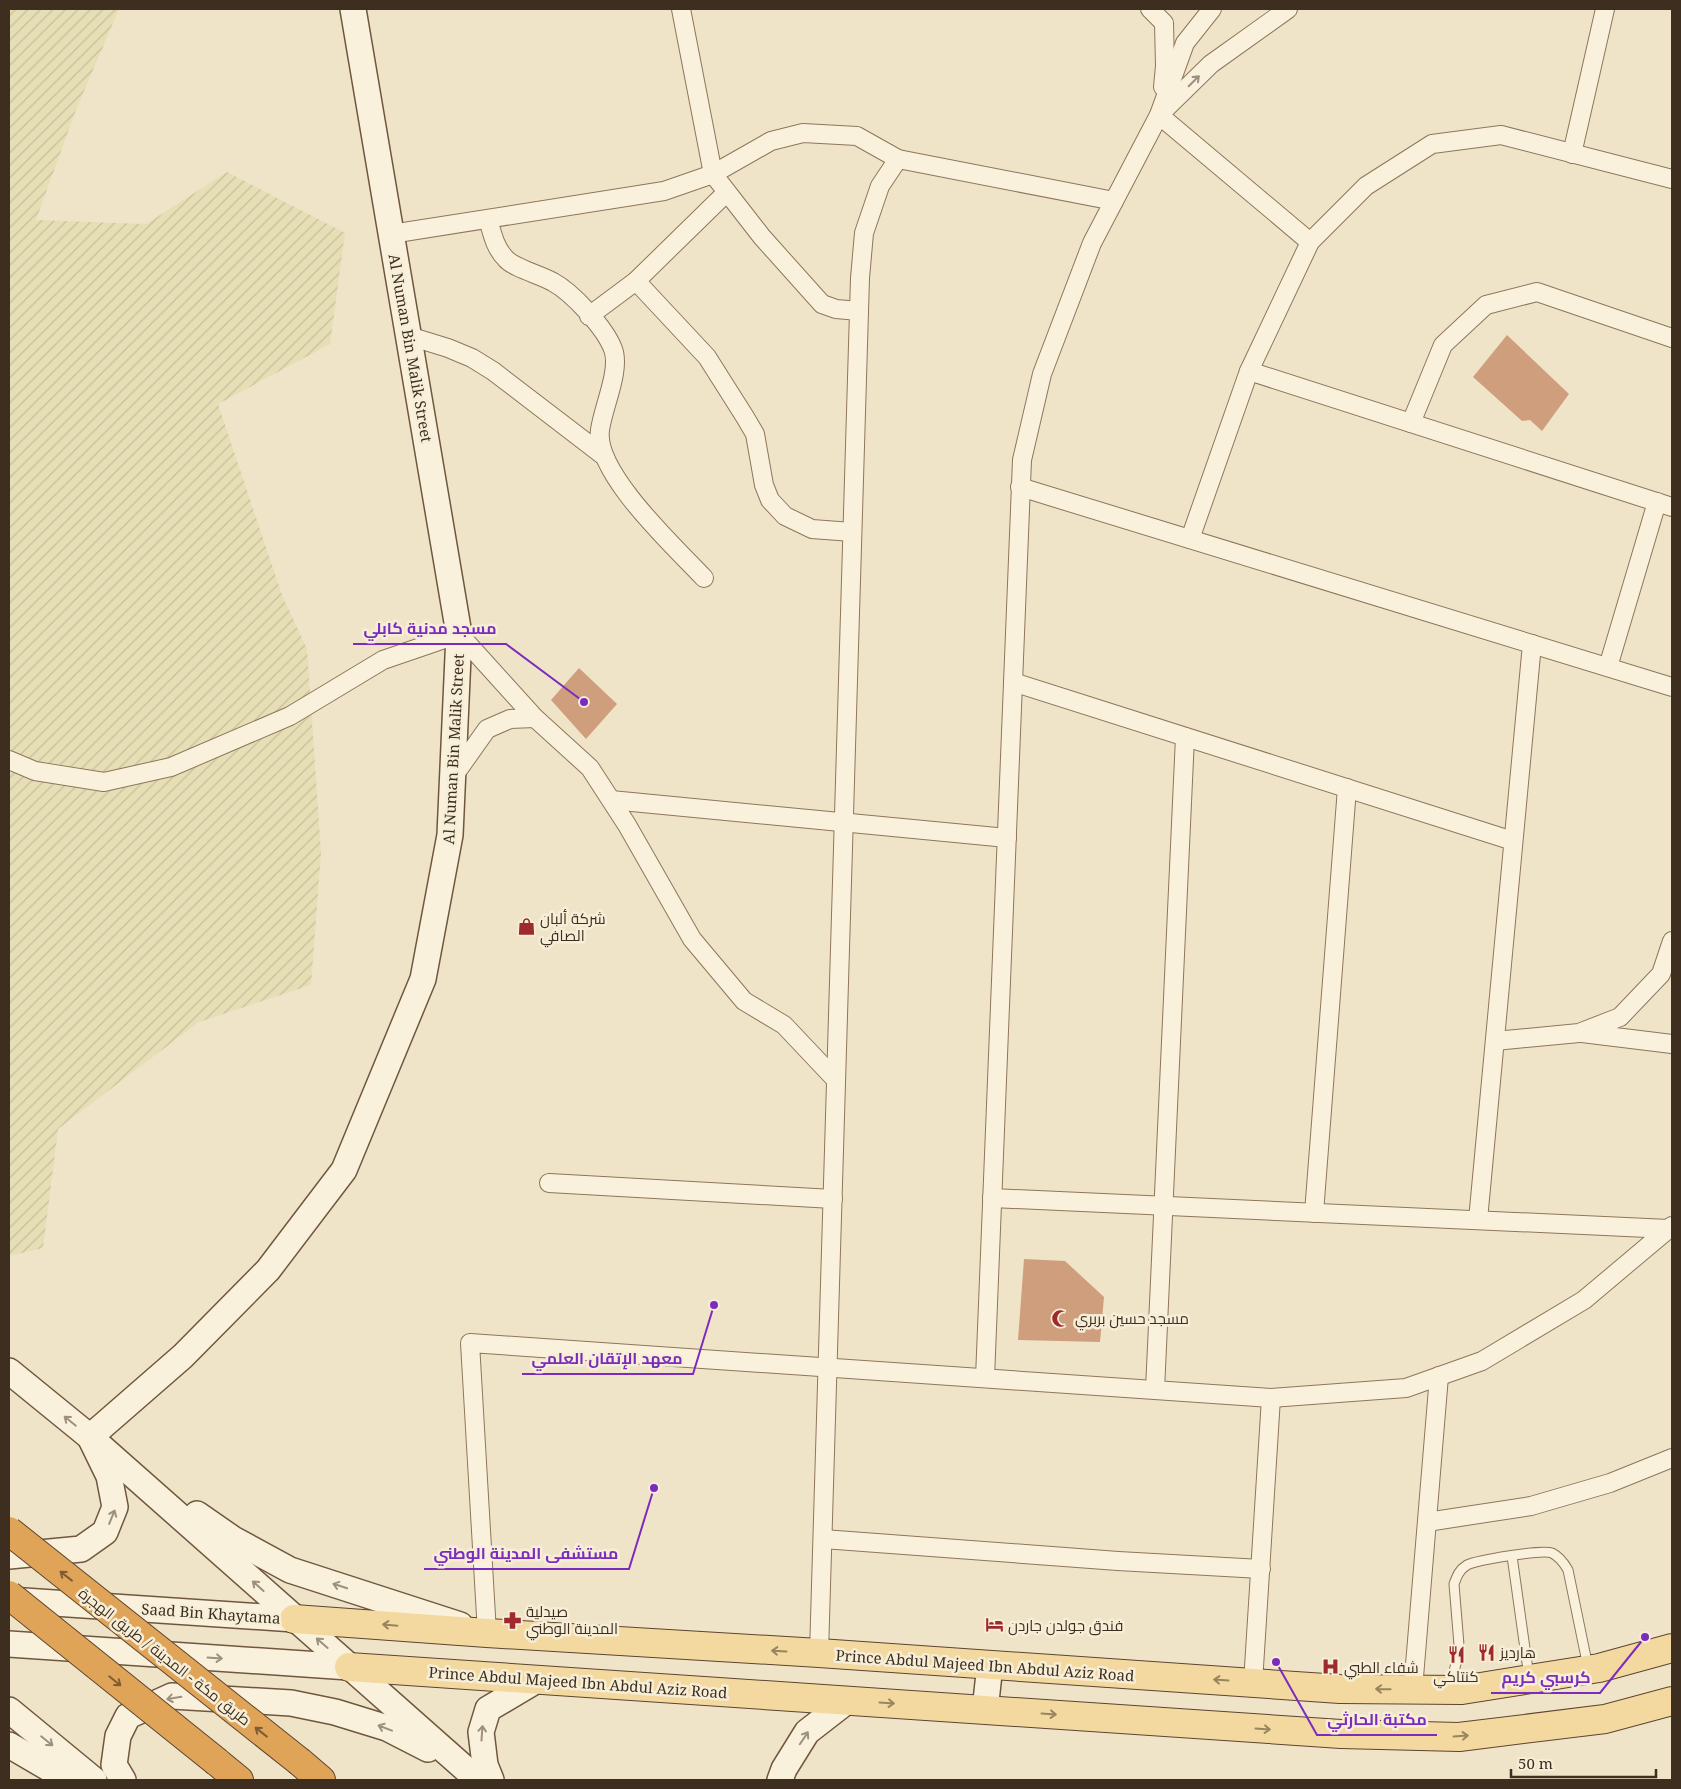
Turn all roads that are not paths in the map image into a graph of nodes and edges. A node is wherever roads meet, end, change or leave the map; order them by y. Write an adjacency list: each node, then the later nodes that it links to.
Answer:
1 (353, 9): 15 (main road, Al Numan Bin Malik Street)
2 (682, 9): 10 (street)
3 (1150, 9): 7 (street)
4 (1212, 9): 7 (street)
5 (1288, 9): 7 (street, one-way to 5)
6 (1605, 9): 8 (street)
7 (1159, 115): 13 (street); 16 (street)
8 (1572, 154): 11 (street); 16 (street)
9 (898, 158): 10 (street); 13 (street); 18 (street)
10 (713, 174): 12 (street); 14 (street)
11 (1672, 179)
12 (726, 193): 17 (street); 18 (street)
13 (1114, 201): 25 (street)
14 (488, 218): 15 (street); 19 (street)
15 (391, 234): 20 (main road, Al Numan Bin Malik Street)
16 (1310, 242): 22 (street)
17 (636, 281): 19 (street); 27 (street)
18 (859, 311): 27 (street)
19 (589, 316): 24 (street)
20 (408, 336): 24 (street); 30 (main road, Al Numan Bin Malik Street)
21 (1672, 338): 23 (street)
22 (1249, 372): 23 (street); 28 (street)
23 (1411, 423): 26 (street)
24 (604, 456): 29 (street)
25 (1020, 487): 28 (street); 33 (street)
26 (1665, 505): 32 (street)
27 (852, 532): 41 (street)
28 (1190, 538): 31 (street)
29 (704, 578)
30 (459, 634): 35 (street); 37 (street); 38 (main road, Al Numan Bin Malik Street)
31 (1532, 644): 32 (street); 43 (street)
32 (1608, 667): 34 (street)
33 (1013, 682): 36 (street); 42 (street)
34 (1672, 687)
35 (535, 718): 38 (street); 40 (street)
36 (1186, 737): 39 (street); 52 (street)
37 (9, 760)
38 (452, 778): 62 (main road, Al Numan Bin Malik Street)
39 (1347, 788): 43 (street); 53 (street)
40 (610, 800): 41 (street); 48 (street)
41 (844, 822): 42 (street); 48 (street)
42 (1006, 838): 50 (street)
43 (1513, 841): 46 (street)
44 (1672, 942): 45 (street)
45 (1579, 1033): 46 (street); 47 (street)
46 (1495, 1041): 54 (street)
47 (1672, 1044)
48 (836, 1080): 51 (street)
49 (549, 1182): 51 (street)
50 (992, 1198): 52 (street); 59 (street)
51 (832, 1200): 56 (street)
52 (1164, 1206): 53 (street); 60 (street)
53 (1314, 1213): 54 (street)
54 (1478, 1220): 55 (street)
55 (1670, 1228): 58 (street)
56 (828, 1368): 59 (street); 66 (street); 73 (street)
57 (9, 1371): 62 (main road, one-way to 57)
58 (1439, 1376): 61 (street); 64 (street)
59 (985, 1378): 60 (street)
60 (1155, 1390): 61 (street)
61 (1271, 1398): 69 (street)
62 (99, 1445): 67 (main road, one-way to 62); 72 (main road, one-way to 62); 73 (main road, one-way to 62)
63 (1672, 1458): 64 (street)
64 (1427, 1522): 83 (street)
65 (9, 1531): 95 (highway, طريق مكة - المدينة / طريق الهجرة, one-way to 65, bridge)
66 (823, 1539): 69 (street); 76 (street)
67 (9, 1556)
68 (1512, 1556): 79 (lane); 81 (lane); 84 (lane)
69 (1260, 1569): 82 (street)
70 (9, 1595): 94 (highway, one-way to 94, bridge)
71 (9, 1600): 72 (main road, Saad Bin Khaytama)
72 (294, 1619): 73 (main road, Prince Abdul Majeed Ibn Abdul Aziz Road, one-way to 72); 78 (main road, one-way to 72)
73 (487, 1633): 76 (main road, Prince Abdul Majeed Ibn Abdul Aziz Road, one-way to 73)
74 (9, 1644): 78 (main road, one-way to 78)
75 (1672, 1648): 79 (main road, Prince Abdul Majeed Ibn Abdul Aziz Road)
76 (819, 1654): 77 (main road, Prince Abdul Majeed Ibn Abdul Aziz Road)
77 (990, 1665): 82 (main road, Prince Abdul Majeed Ibn Abdul Aziz Road, one-way to 77); 88 (main road)
78 (349, 1667): 80 (main road, Prince Abdul Majeed Ibn Abdul Aziz Road); 90 (main road)
79 (1588, 1670): 81 (main road, Prince Abdul Majeed Ibn Abdul Aziz Road)
80 (537, 1680): 85 (main road, Prince Abdul Majeed Ibn Abdul Aziz Road); 96 (main road, one-way to 80)
81 (1529, 1680): 84 (main road, Prince Abdul Majeed Ibn Abdul Aziz Road)
82 (1253, 1682): 83 (main road, Prince Abdul Majeed Ibn Abdul Aziz Road, one-way to 82)
83 (1413, 1690): 84 (main road, Prince Abdul Majeed Ibn Abdul Aziz Road)
84 (1449, 1690)
85 (848, 1701): 88 (main road, Prince Abdul Majeed Ibn Abdul Aziz Road, one-way to 88); 97 (main road, one-way to 85)
86 (1672, 1701): 88 (main road, Prince Abdul Majeed Ibn Abdul Aziz Road, one-way to 86)
87 (9, 1710): 92 (main road, one-way to 92)
88 (985, 1710)
89 (9, 1745): 91 (main road)
90 (469, 1773): 93 (main road, one-way to 93)
91 (69, 1780)
92 (94, 1780)
93 (123, 1780)
94 (239, 1780)
95 (321, 1780)
96 (491, 1780)
97 (780, 1780)

